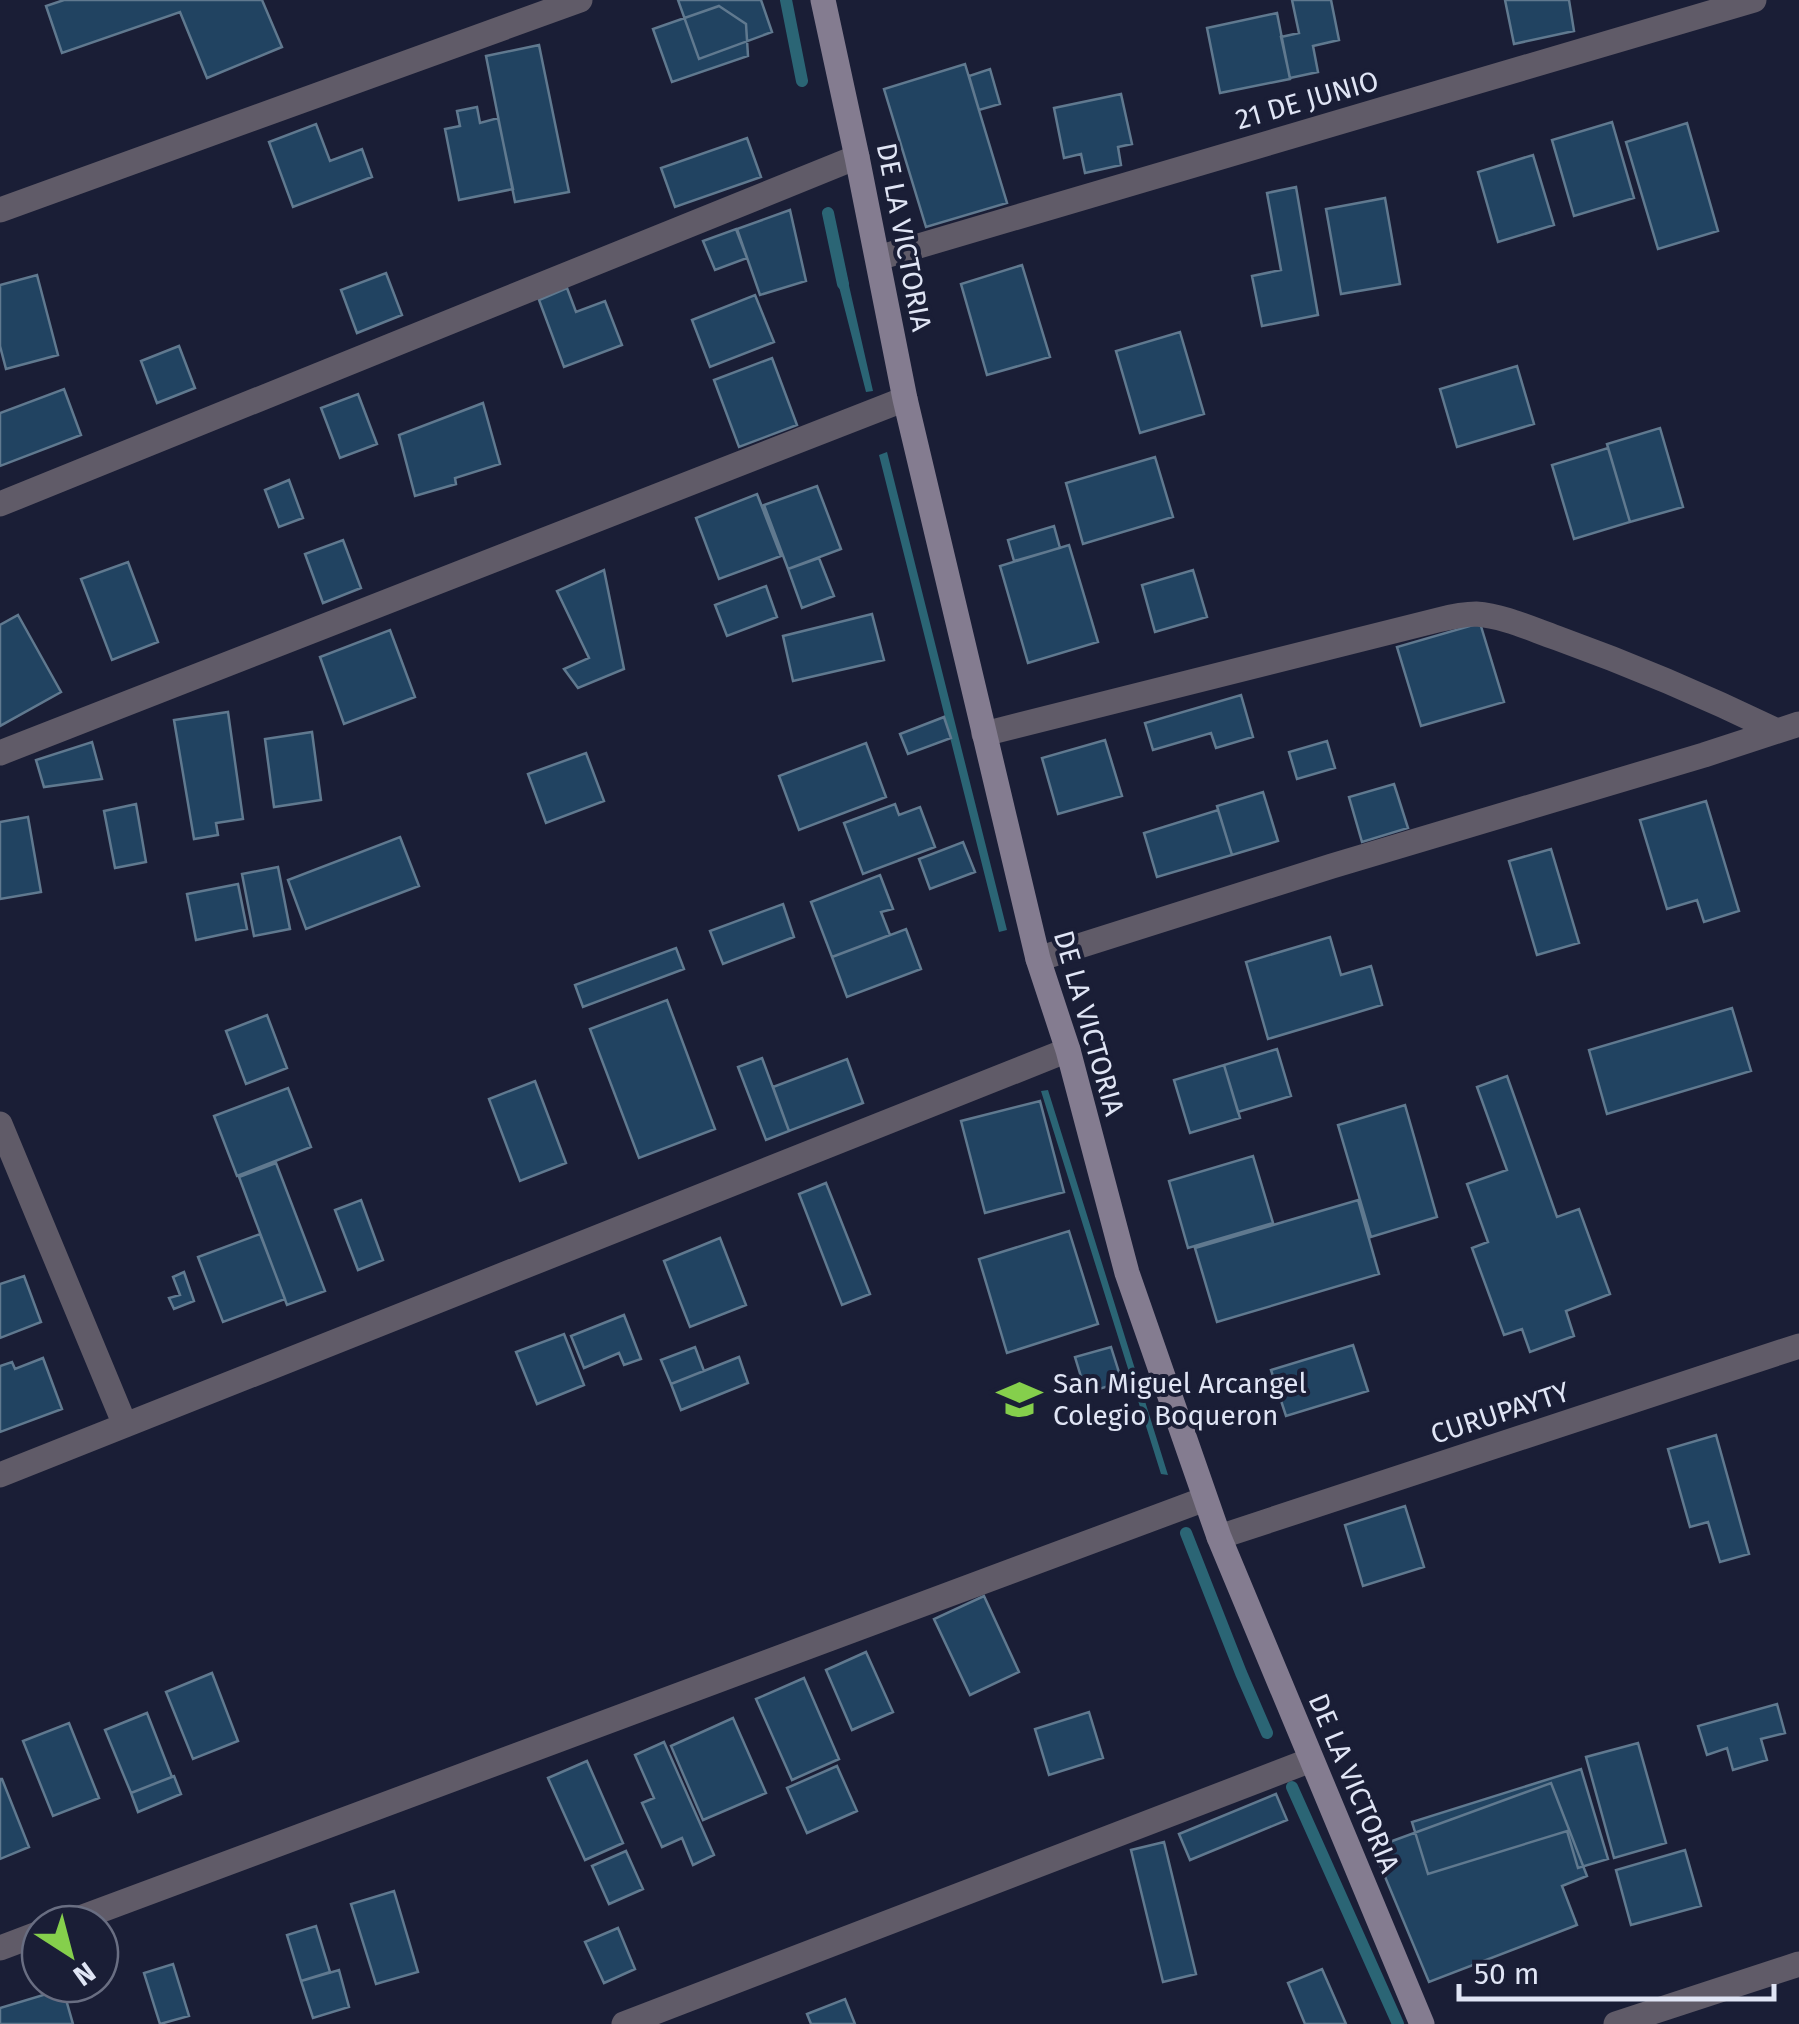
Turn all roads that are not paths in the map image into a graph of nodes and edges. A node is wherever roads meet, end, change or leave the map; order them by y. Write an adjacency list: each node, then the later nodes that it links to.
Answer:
1 (580, 0): 5 (street)
2 (823, 0): 4 (main road, DE LA VICTORIA)
3 (1754, 0): 6 (street, 21 DE JUNIO)
4 (858, 156): 6 (main road, DE LA VICTORIA); 8 (street)
5 (0, 210)
6 (878, 258): 7 (main road, DE LA VICTORIA)
7 (905, 399): 10 (main road, DE LA VICTORIA); 11 (street)
8 (0, 504)
9 (1788, 727): 10 (street); 12 (street)
10 (984, 734): 12 (main road, DE LA VICTORIA)
11 (0, 753)
12 (1038, 959): 13 (main road, DE LA VICTORIA)
13 (1068, 1050): 16 (street); 18 (main road, DE LA VICTORIA)
14 (0, 1124): 16 (street)
15 (1799, 1346): 19 (street, CURUPAYTY)
16 (125, 1425): 17 (street)
17 (0, 1475)
18 (1205, 1499): 19 (main road, DE LA VICTORIA); 21 (street)
19 (1219, 1537): 20 (main road, DE LA VICTORIA)
20 (1311, 1760): 23 (street); 24 (main road, DE LA VICTORIA)
21 (118, 1904)
22 (1799, 1964): 25 (street)
23 (624, 2024)
24 (1422, 2024)
25 (1616, 2024)

